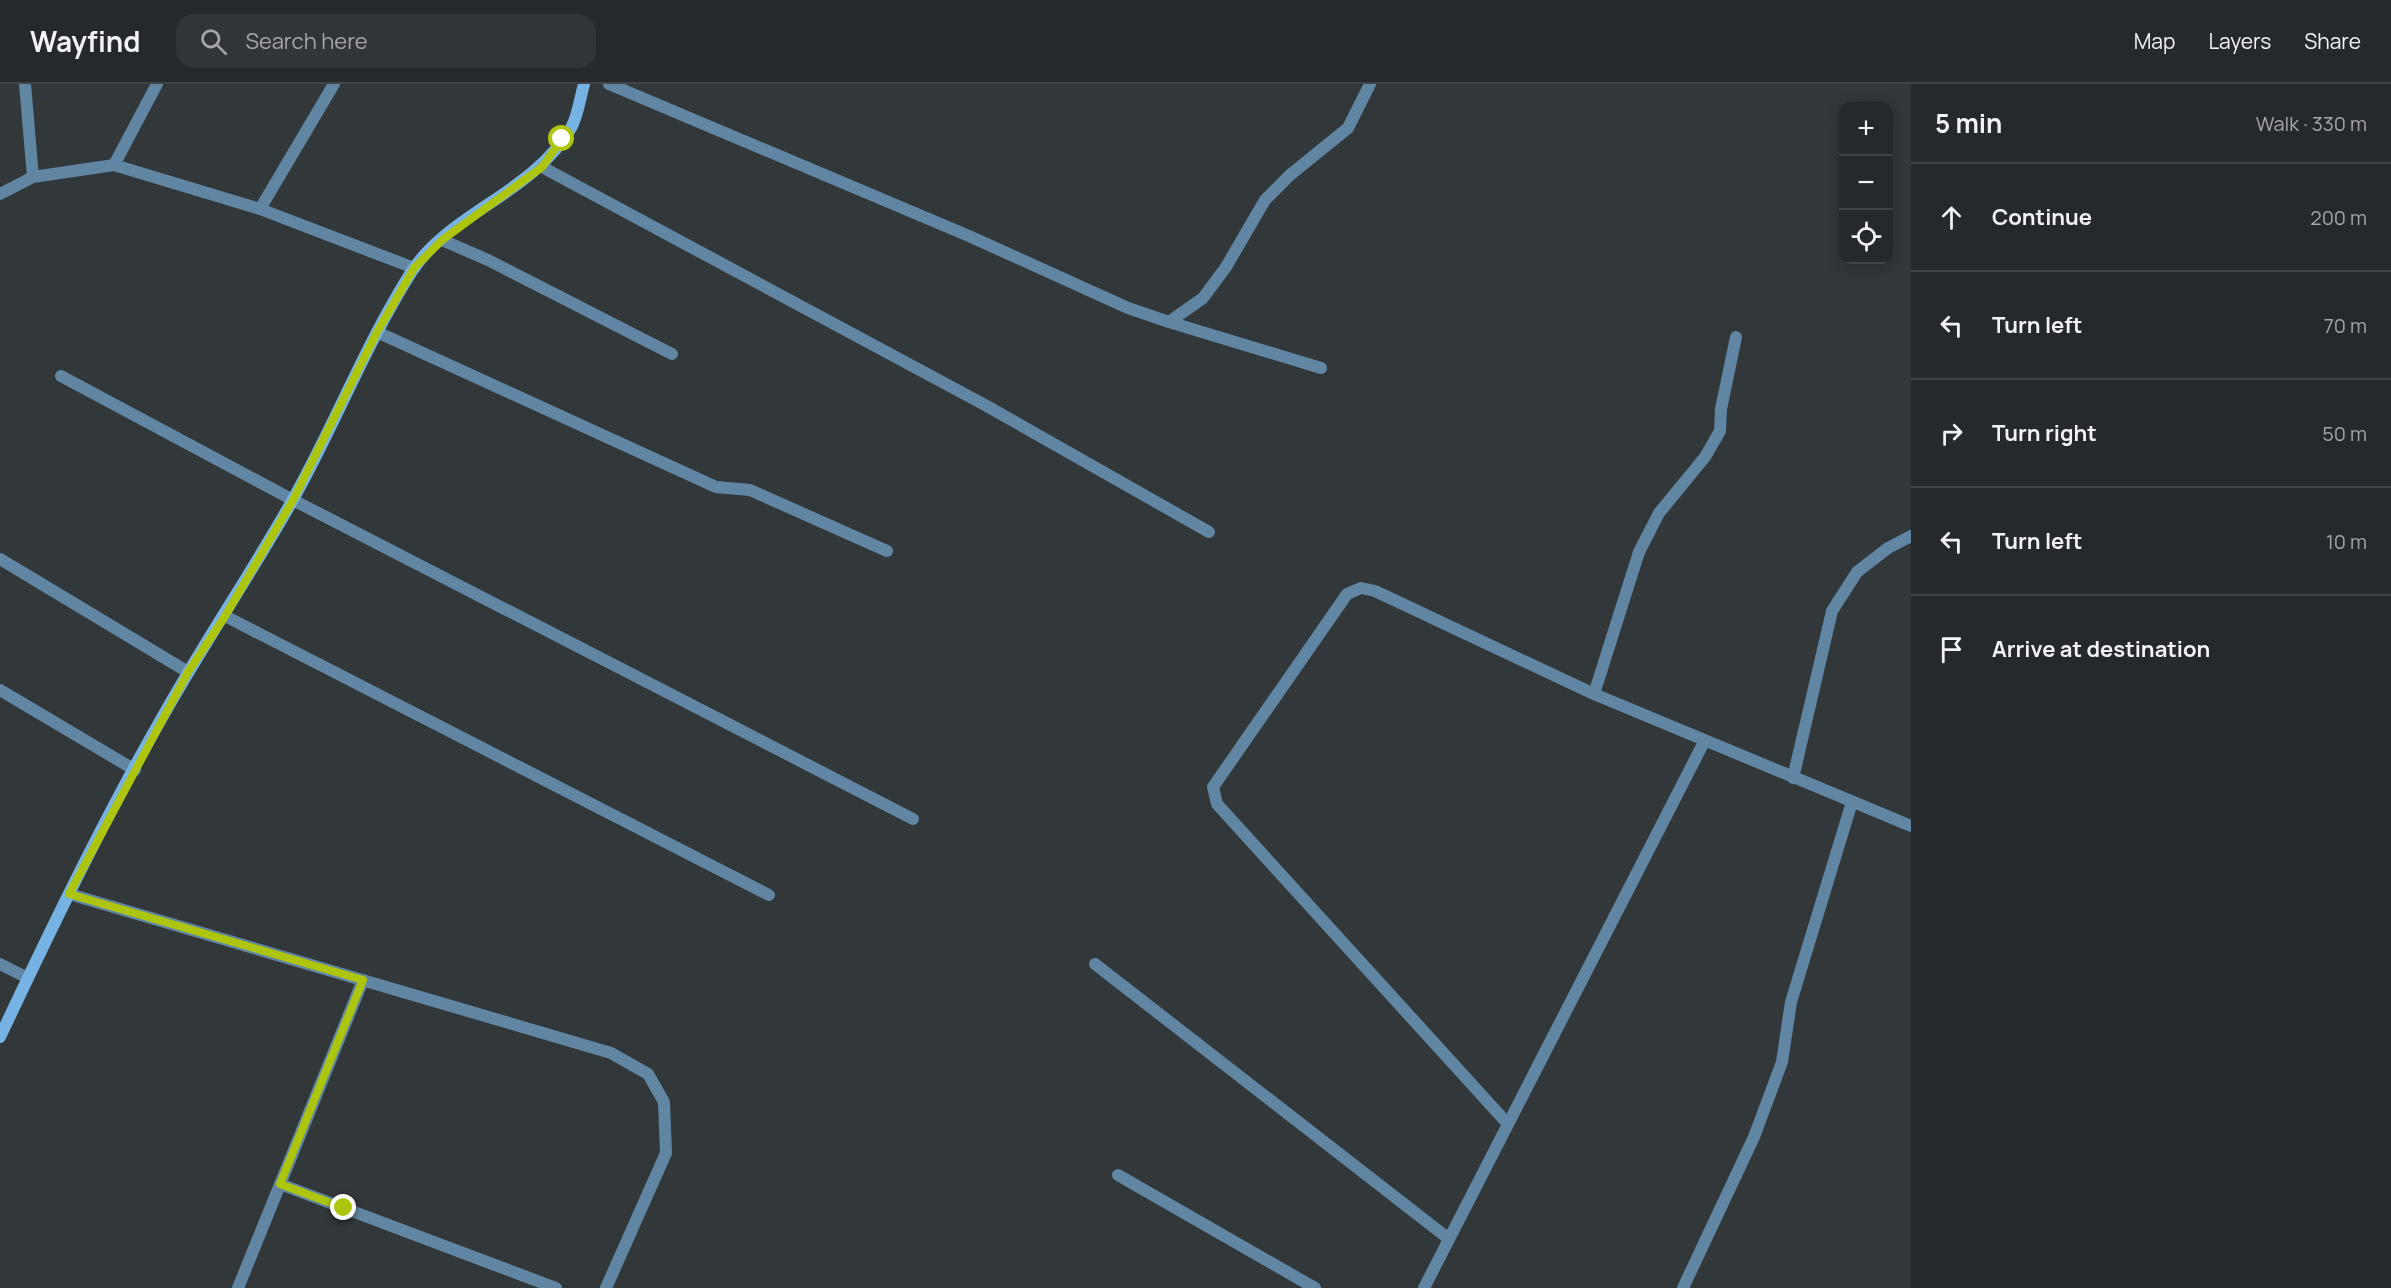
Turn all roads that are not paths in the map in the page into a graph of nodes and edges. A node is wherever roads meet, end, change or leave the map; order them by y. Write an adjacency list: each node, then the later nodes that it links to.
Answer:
1 (25, 84): 9 (street)
2 (157, 84): 7 (street)
3 (334, 84): 11 (street)
4 (584, 84): 8 (street)
5 (609, 84): 14 (street)
6 (1370, 84): 14 (street)
7 (114, 165): 9 (street); 11 (street)
8 (542, 167): 12 (street); 21 (street)
9 (33, 177): 10 (street)
10 (1, 192)
11 (260, 209): 13 (street)
12 (442, 240): 13 (street); 17 (street)
13 (414, 268): 15 (street)
14 (1169, 322): 18 (street)
15 (377, 332): 20 (street); 23 (street)
16 (1736, 337): 28 (street)
17 (672, 354)
18 (1321, 368)
19 (61, 376): 20 (street)
20 (293, 500): 25 (street); 33 (street)
21 (1209, 532)
22 (1911, 536): 31 (street)
23 (887, 551)
24 (0, 559): 26 (street)
25 (225, 616): 26 (street); 36 (street)
26 (188, 672): 30 (street)
27 (0, 690): 30 (street)
28 (1594, 693): 29 (street); 42 (street)
29 (1704, 742): 31 (street); 42 (street)
30 (135, 770): 35 (street)
31 (1793, 778): 32 (street)
32 (1852, 802): 34 (street); 51 (street)
33 (913, 819)
34 (1911, 826)
35 (69, 894): 39 (street); 40 (street)
36 (769, 895)
37 (0, 964): 39 (street)
38 (1095, 964): 45 (street)
39 (28, 978): 41 (street)
40 (363, 980): 44 (street); 48 (street)
41 (0, 1037)
42 (1507, 1123): 45 (street)
43 (1118, 1175): 49 (street)
44 (280, 1184): 46 (street); 47 (street)
45 (1449, 1239): 50 (street)
46 (237, 1288)
47 (556, 1288)
48 (606, 1288)
49 (1315, 1288)
50 (1424, 1288)
51 (1683, 1288)

